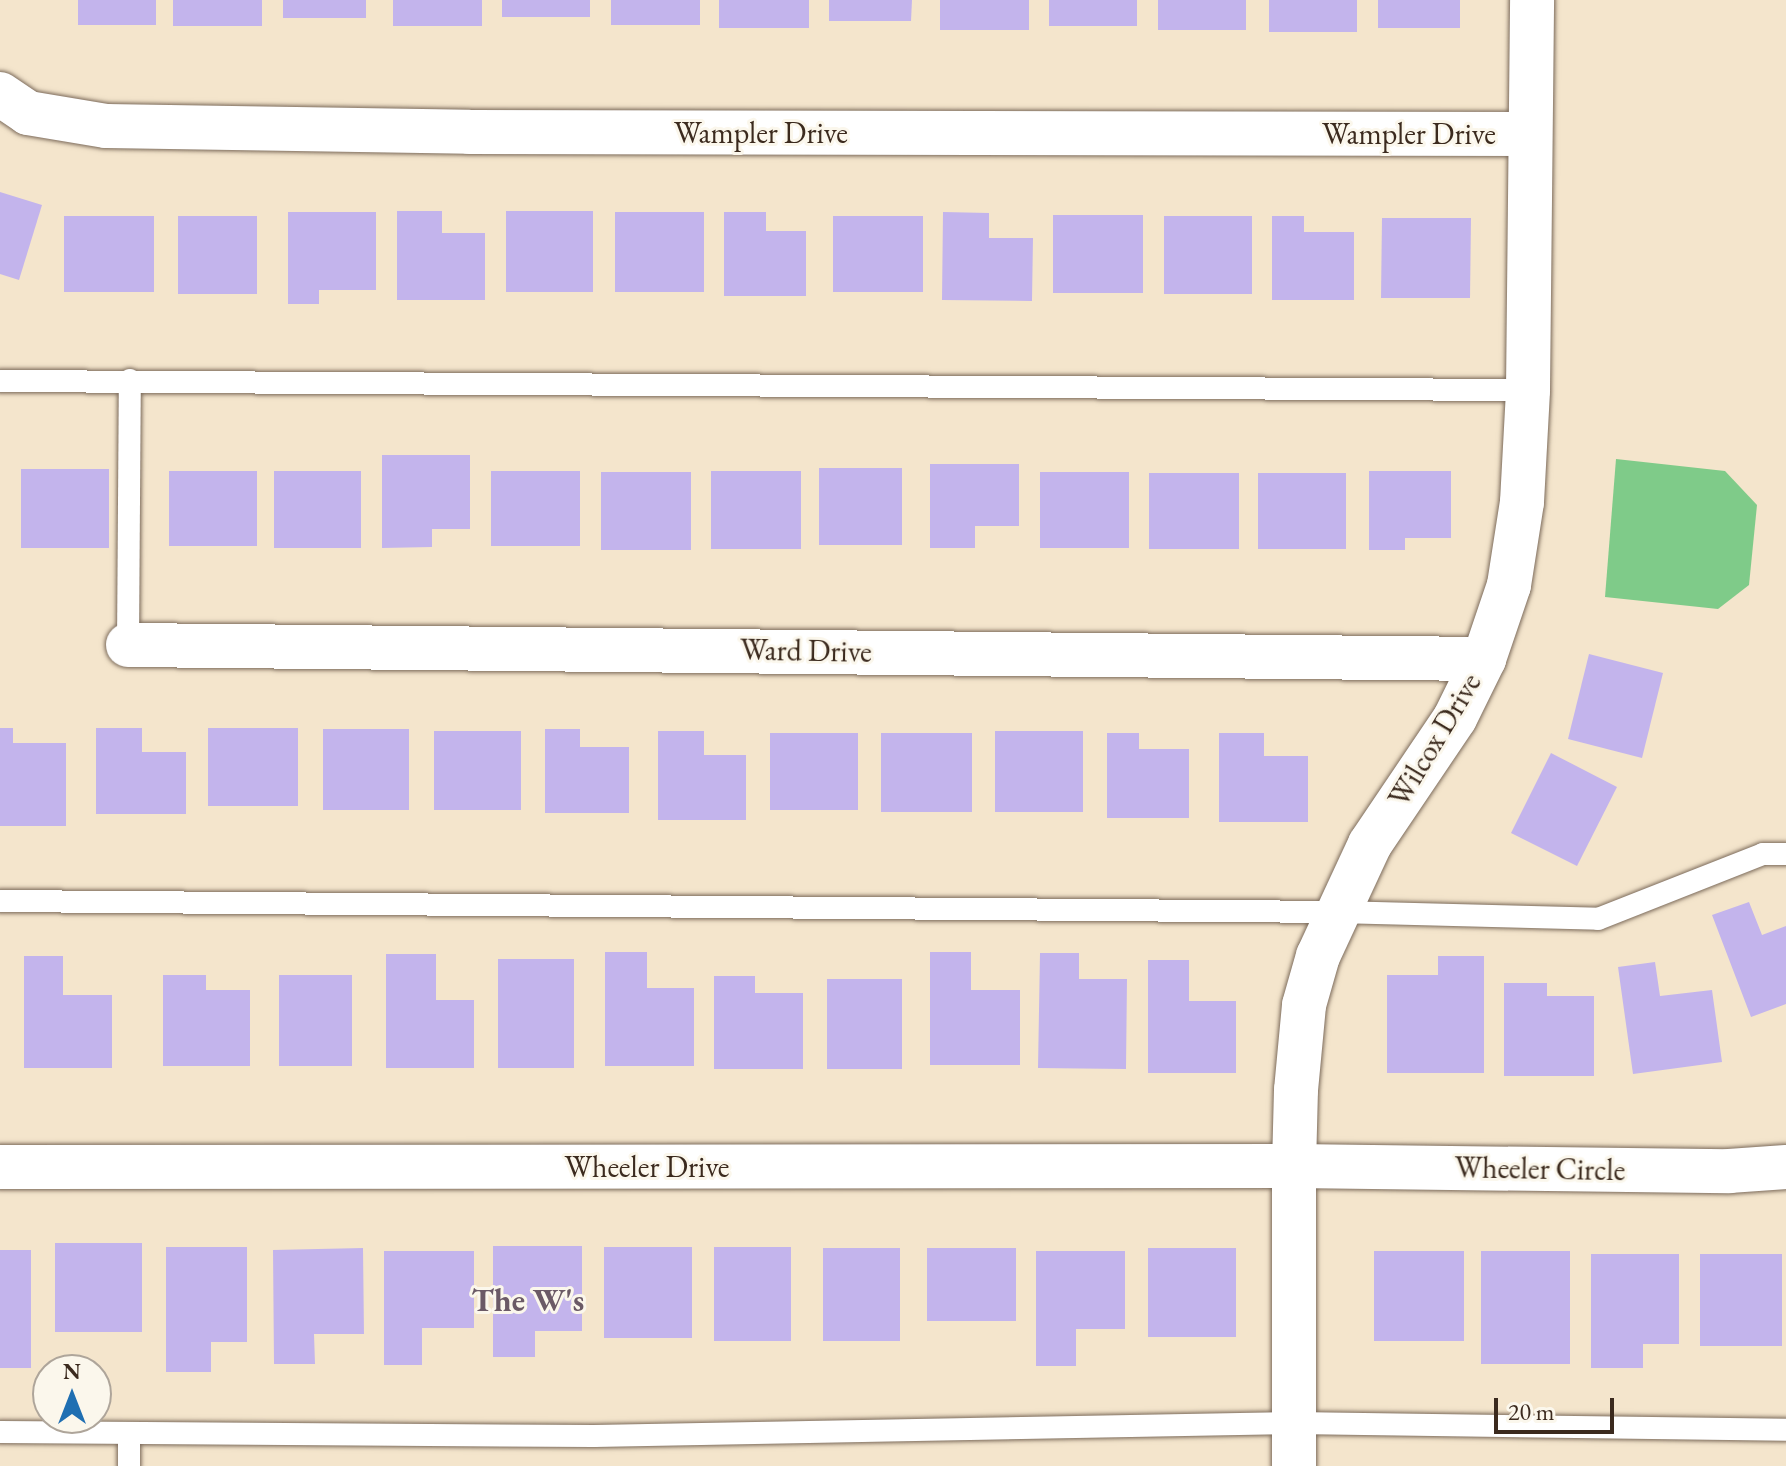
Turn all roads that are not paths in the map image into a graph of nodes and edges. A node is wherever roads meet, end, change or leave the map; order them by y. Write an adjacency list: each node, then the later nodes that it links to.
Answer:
1 (1532, 0): 3 (street, Wilcox Drive)
2 (0, 94): 3 (street, Wampler Drive)
3 (1529, 134): 6 (street, Wilcox Drive)
4 (130, 380): 5 (lane); 6 (lane); 7 (lane)
5 (0, 381)
6 (1528, 390): 8 (street, Wilcox Drive)
7 (128, 645): 8 (street, Ward Drive)
8 (1484, 659): 11 (street, Wilcox Drive)
9 (1786, 854): 11 (lane)
10 (0, 901): 11 (lane)
11 (1338, 912): 12 (street, Wilcox Drive)
12 (1294, 1166): 13 (street, Wheeler Drive); 14 (street, Wheeler Circle); 18 (street, Wilcox Drive)
13 (0, 1167)
14 (1786, 1167)
15 (1786, 1430): 18 (lane)
16 (0, 1432): 17 (lane)
17 (129, 1433): 18 (lane); 19 (lane)
18 (1294, 1445)
19 (129, 1466)

